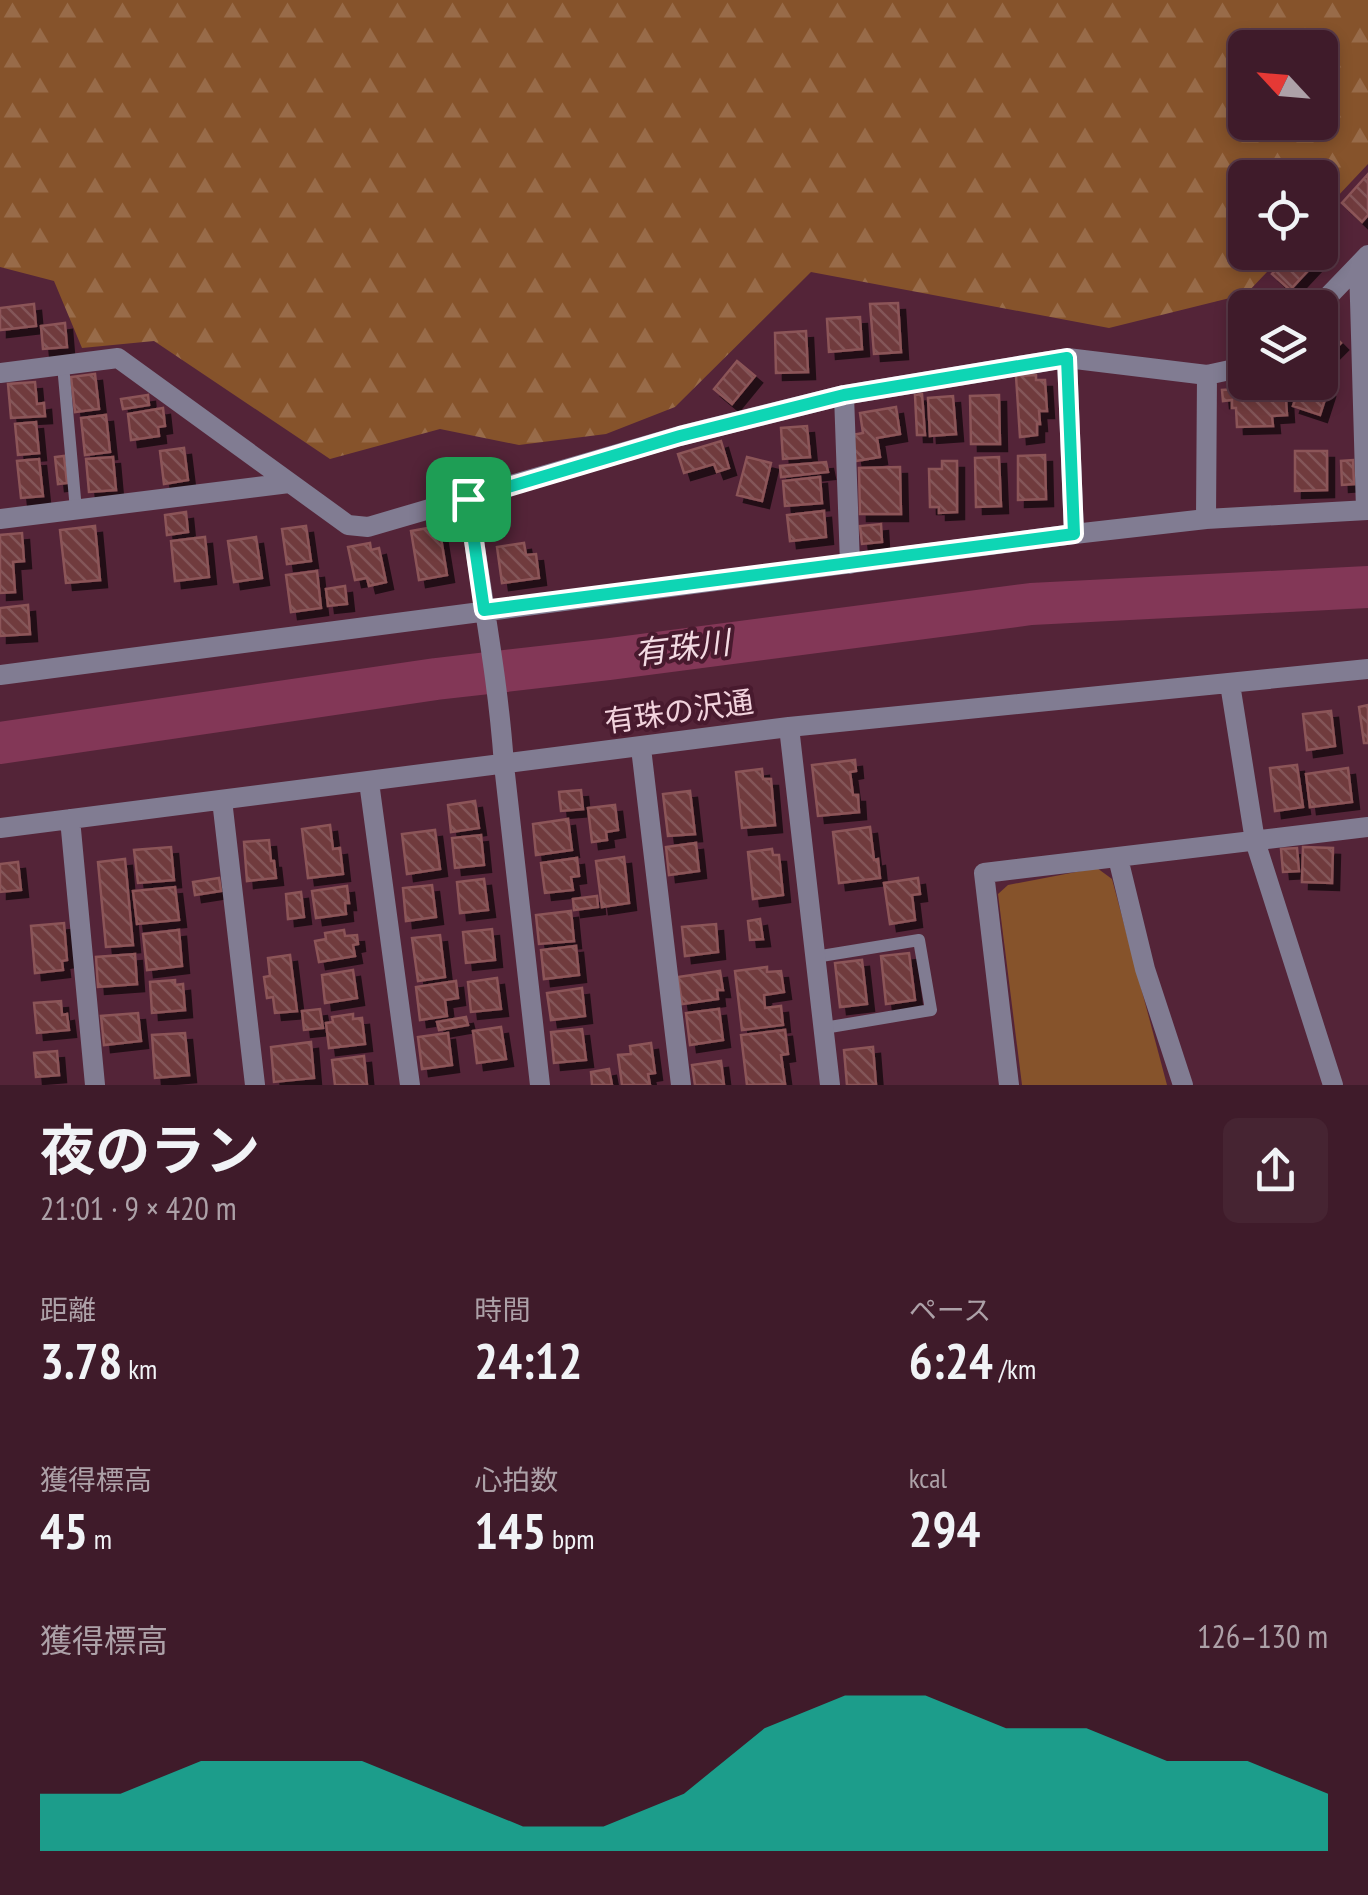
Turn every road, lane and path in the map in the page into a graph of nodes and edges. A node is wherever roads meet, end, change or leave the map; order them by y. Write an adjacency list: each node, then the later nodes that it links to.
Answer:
1 (1363, 261): 2 (street); 12 (street)
2 (1335, 290)
3 (1067, 358): 7 (street); 8 (street); 15 (street)
4 (63, 365): 6 (street); 9 (street); 11 (lane)
5 (1228, 370): 7 (street)
6 (0, 372)
7 (1207, 375): 14 (street)
8 (844, 395): 10 (street); 16 (street)
9 (288, 484): 10 (street); 11 (street)
10 (468, 499): 17 (street)
11 (76, 510): 13 (street)
12 (1367, 510): 14 (street)
13 (0, 519)
14 (1206, 519): 15 (street)
15 (1074, 534): 16 (street)
16 (850, 564): 17 (street)
17 (484, 610): 19 (street); 23 (street)
18 (1368, 669): 20 (street, 有珠の沢通)
19 (0, 675)
20 (1230, 684): 21 (street, 有珠の沢通); 29 (street)
21 (789, 727): 22 (street, 有珠の沢通); 31 (street)
22 (641, 748): 23 (street, 有珠の沢通); 37 (street)
23 (504, 764): 24 (street, 有珠の沢通); 36 (street)
24 (369, 782): 25 (street, 有珠の沢通); 35 (street)
25 (222, 800): 26 (street, 有珠の沢通); 34 (street)
26 (70, 819): 28 (street, 有珠の沢通); 33 (street)
27 (1368, 827): 29 (street)
28 (0, 828)
29 (1255, 841): 30 (street); 41 (street)
30 (1118, 858): 39 (street); 40 (street)
31 (816, 957): 32 (street); 32 (lane)
32 (824, 1028): 38 (street)
33 (95, 1085)
34 (255, 1085)
35 (410, 1085)
36 (540, 1085)
37 (682, 1085)
38 (830, 1085)
39 (1008, 1085)
40 (1183, 1085)
41 (1333, 1085)

